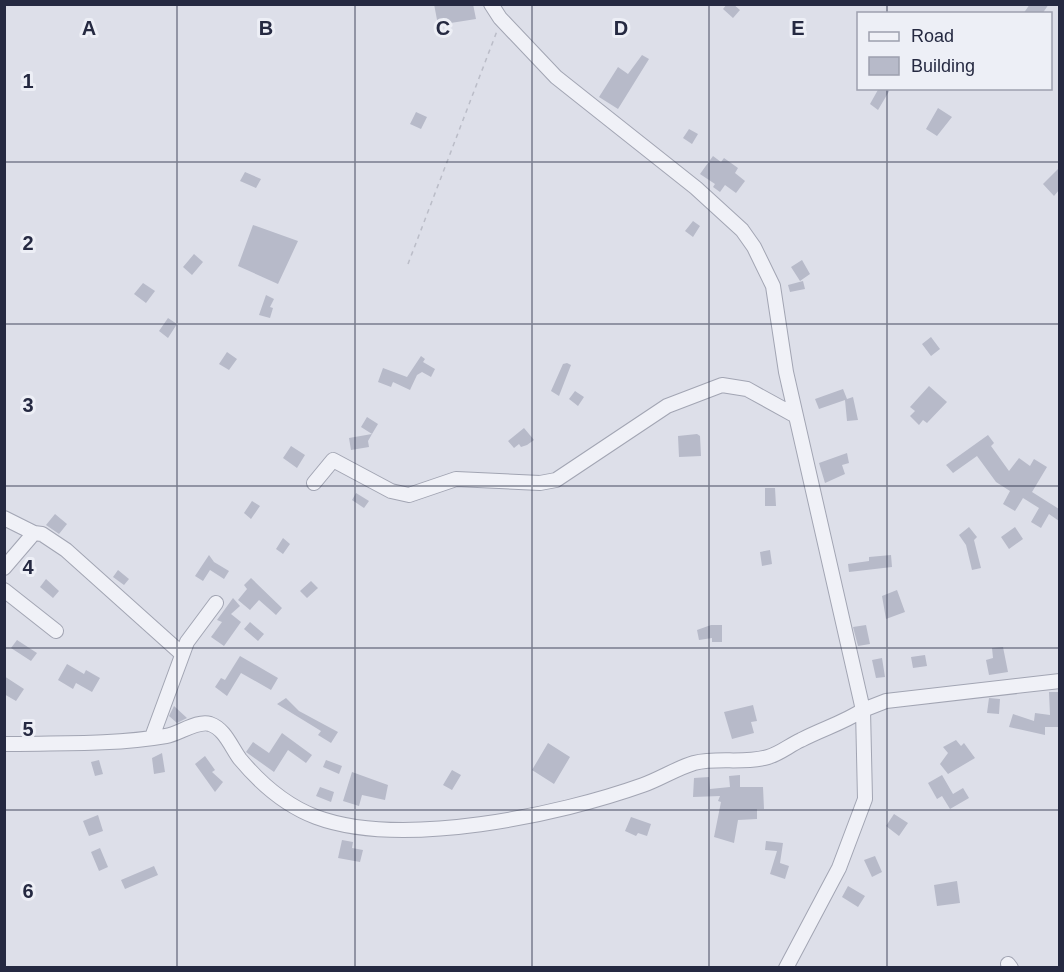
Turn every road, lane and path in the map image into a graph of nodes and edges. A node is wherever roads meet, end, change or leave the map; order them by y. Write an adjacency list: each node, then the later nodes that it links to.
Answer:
1 (492, 4): 2 (street)
2 (500, 18): 3 (path); 4 (street)
3 (408, 264)
4 (796, 416): 5 (street); 14 (street)
5 (314, 483)
6 (4, 518): 7 (street)
7 (34, 533): 8 (street); 12 (street)
8 (4, 568)
9 (4, 590): 11 (street)
10 (216, 603): 12 (street)
11 (56, 631)
12 (182, 654): 15 (street)
13 (1059, 681): 14 (street)
14 (863, 710): 15 (street); 17 (street)
15 (152, 737): 16 (street)
16 (4, 744)
17 (786, 968)

